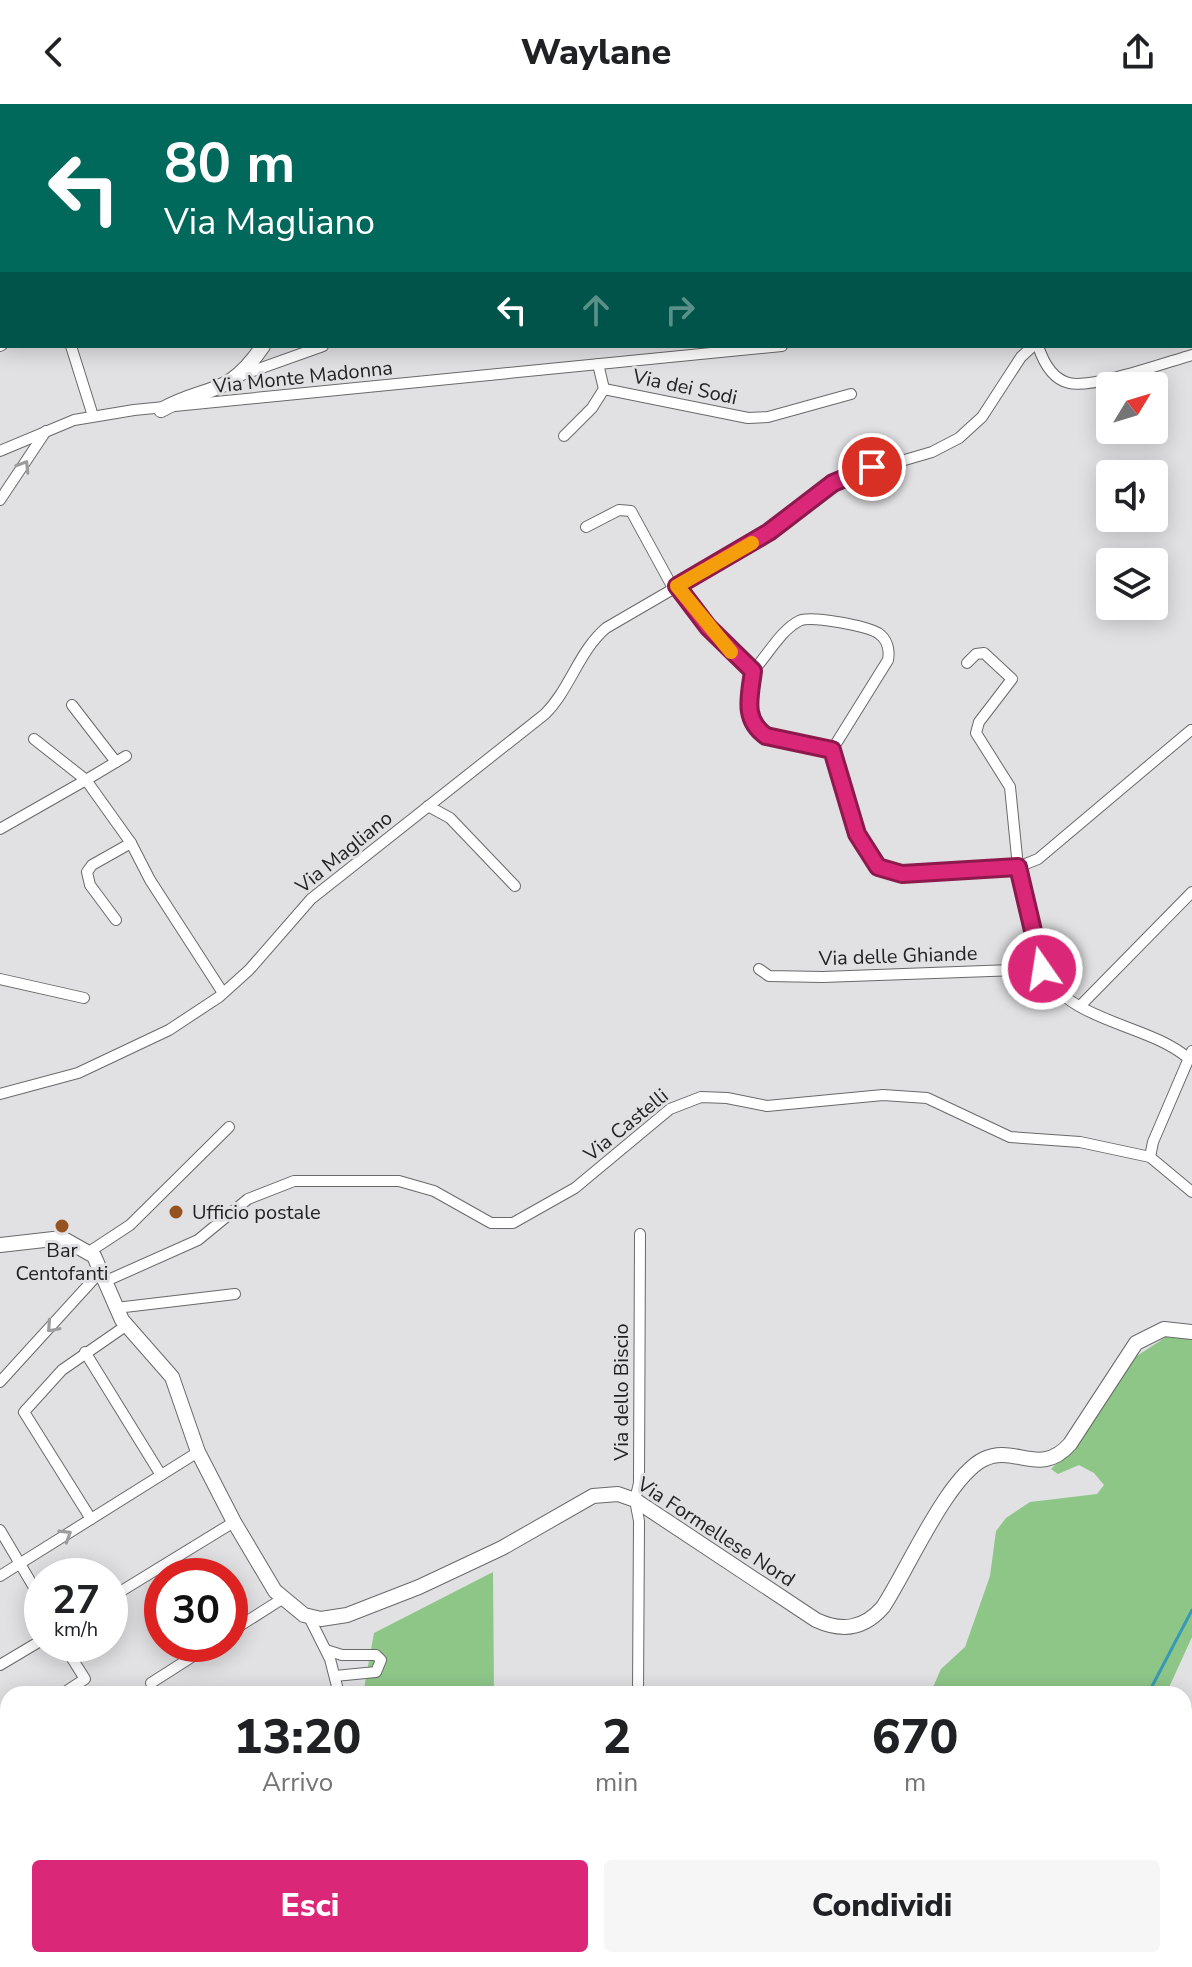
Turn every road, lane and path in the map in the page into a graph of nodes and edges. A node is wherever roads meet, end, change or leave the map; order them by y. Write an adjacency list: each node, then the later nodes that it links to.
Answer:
1 (72, 348): 13 (street)
2 (261, 348): 9 (street)
3 (317, 348): 9 (street)
4 (762, 348): 8 (street, Via Monte Madonna)
5 (1032, 348): 19 (street, Via Magliano)
6 (1036, 348): 7 (street)
7 (1192, 355)
8 (598, 364): 10 (street, Via dei Sodi); 12 (street, Via Monte Madonna)
9 (237, 377): 12 (street)
10 (604, 389): 11 (street, Via dei Sodi); 15 (street, Via dei Sodi)
11 (851, 394)
12 (161, 410): 13 (street, Via Monte Madonna)
13 (93, 416): 14 (street, Via Monte Madonna)
14 (46, 431): 16 (street, Via Monte Madonna); 17 (street, one-way to 14)
15 (564, 436)
16 (1, 449)
17 (0, 500)
18 (586, 527): 19 (street)
19 (675, 587): 21 (street); 27 (street, Via Magliano)
20 (967, 663): 30 (street)
21 (753, 671): 25 (street); 25 (street)
22 (72, 705): 26 (street)
23 (1191, 730): 30 (street)
24 (34, 739): 26 (street)
25 (832, 750): 30 (street)
26 (86, 780): 28 (street); 29 (street)
27 (428, 806): 31 (street); 37 (street, Via Magliano)
28 (0, 829)
29 (131, 843): 33 (street); 37 (street)
30 (1018, 867): 35 (street)
31 (515, 886)
32 (1192, 892): 39 (street)
33 (116, 920)
34 (759, 969): 35 (street, Via delle Ghiande)
35 (1042, 969): 39 (street)
36 (0, 979): 38 (street)
37 (223, 993): 41 (street, Via Magliano)
38 (84, 998)
39 (1081, 1005): 40 (street)
40 (1190, 1055): 43 (street)
41 (0, 1094)
42 (229, 1127): 47 (street)
43 (1150, 1157): 44 (street, Via Castelli); 48 (street, Via Castelli)
44 (1192, 1192)
45 (640, 1234): 57 (street, Via dello Biscio)
46 (0, 1245): 47 (street)
47 (89, 1252): 48 (street)
48 (104, 1276): 50 (street); 54 (street, one-way to 54)
49 (235, 1294): 50 (street)
50 (116, 1308): 51 (street)
51 (127, 1325): 53 (street); 55 (street)
52 (1192, 1332): 57 (street, Via Formellese Nord)
53 (85, 1352): 56 (street); 58 (street)
54 (0, 1382)
55 (198, 1452): 56 (street); 59 (street)
56 (161, 1475): 58 (street)
57 (635, 1500): 66 (street, Via Formellese Nord); 77 (street, Via dello Biscio)
58 (91, 1519): 61 (street, one-way to 58)
59 (234, 1522): 64 (street); 65 (street)
60 (0, 1530): 61 (street)
61 (20, 1564): 62 (street); 63 (street)
62 (24, 1571)
63 (0, 1576)
64 (128, 1587)
65 (282, 1599): 66 (street); 67 (street)
66 (309, 1617): 68 (street)
67 (248, 1621)
68 (326, 1650): 73 (street); 73 (street)
69 (24, 1651): 72 (street)
70 (74, 1662): 75 (street)
71 (184, 1662): 74 (street)
72 (0, 1665)
73 (335, 1676): 76 (street)
74 (151, 1683)
75 (74, 1686)
76 (337, 1686)
77 (638, 1686)

